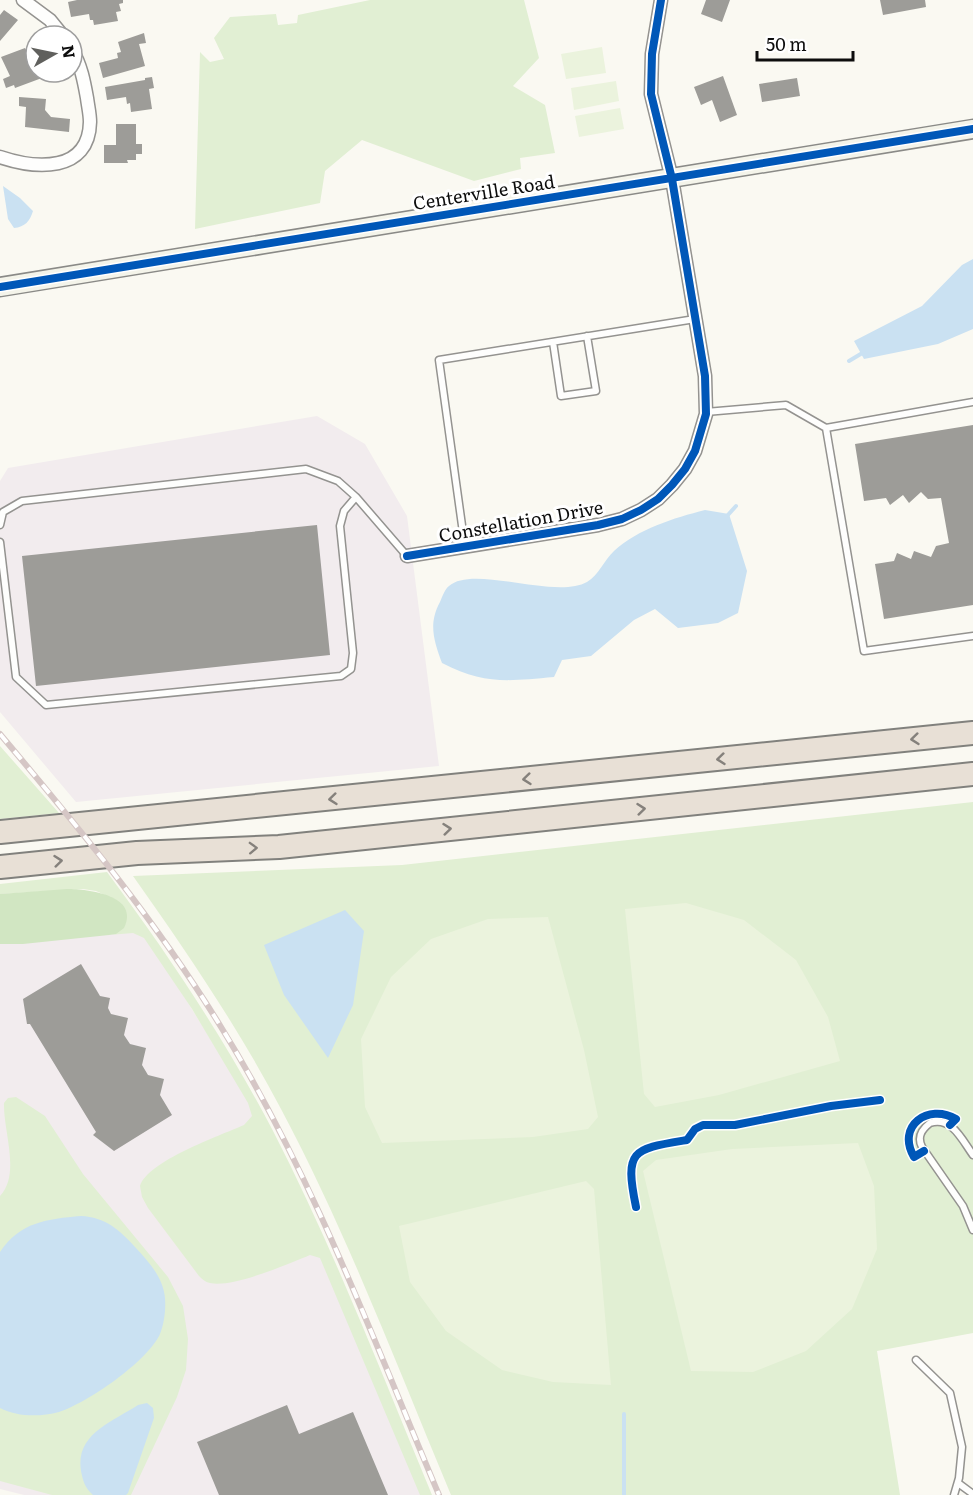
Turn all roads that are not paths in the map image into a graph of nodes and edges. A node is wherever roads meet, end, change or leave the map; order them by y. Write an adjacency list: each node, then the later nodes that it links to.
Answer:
1 (24, 0): 3 (street)
2 (661, 0): 7 (street, Constellation Drive)
3 (54, 24)
4 (84, 81): 6 (street)
5 (973, 129): 7 (main road, Centerville Road)
6 (0, 158)
7 (672, 179): 8 (main road, Centerville Road); 9 (street, Constellation Drive)
8 (0, 287)
9 (695, 319): 10 (lane); 13 (street, Constellation Drive)
10 (587, 336): 11 (lane); 11 (lane)
11 (553, 342): 18 (lane)
12 (973, 402): 14 (lane)
13 (706, 412): 14 (lane); 18 (street, Constellation Drive)
14 (826, 428): 20 (lane)
15 (356, 497): 16 (lane); 17 (lane); 19 (lane)
16 (0, 525)
17 (0, 542)
18 (465, 547): 19 (street, Constellation Drive)
19 (407, 556)
20 (973, 636)
21 (973, 733): 23 (highway, one-way to 23)
22 (973, 774): 24 (highway, one-way to 22)
23 (0, 832)
24 (0, 867)
25 (973, 1155): 26 (lane)
26 (973, 1230)
27 (916, 1360): 28 (lane)
28 (958, 1483): 29 (lane); 30 (lane)
29 (973, 1494)
30 (954, 1495)

